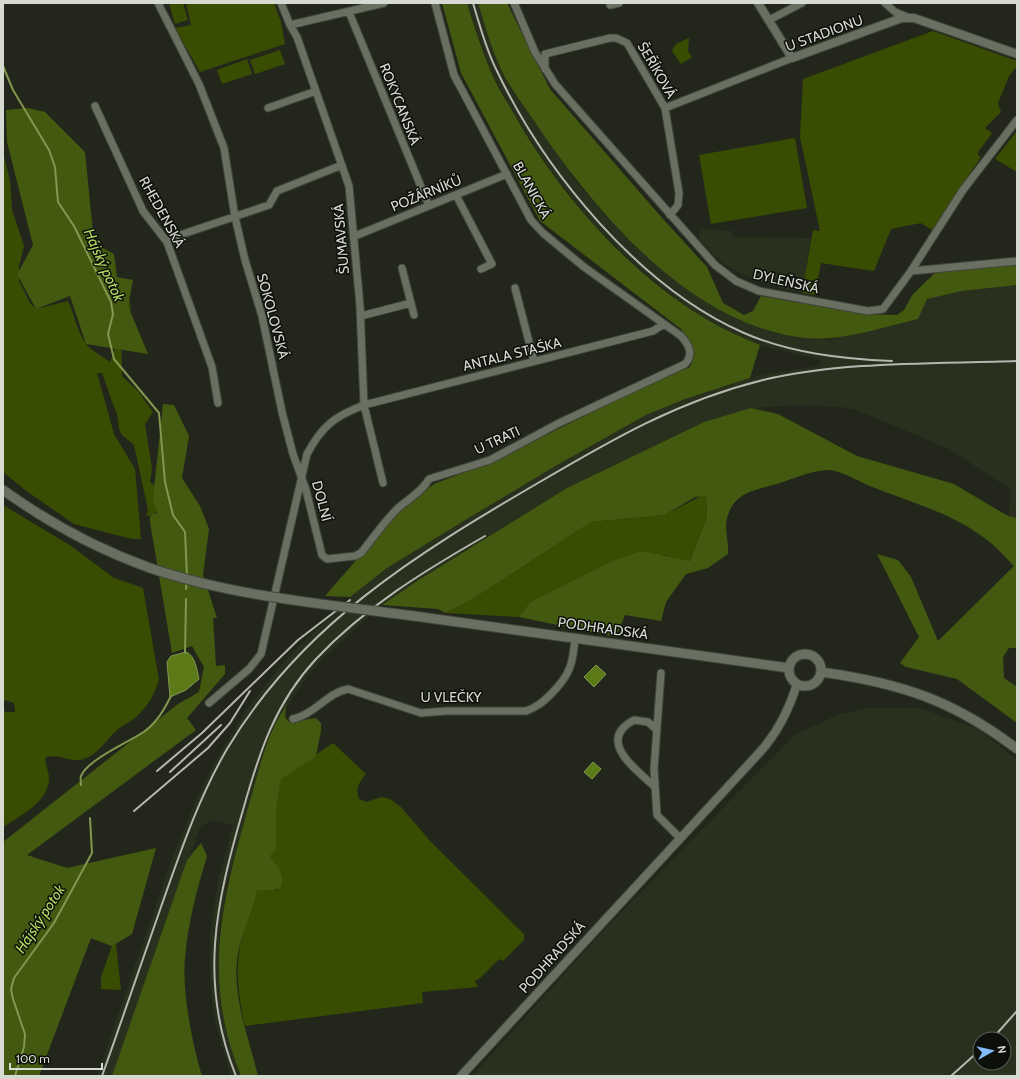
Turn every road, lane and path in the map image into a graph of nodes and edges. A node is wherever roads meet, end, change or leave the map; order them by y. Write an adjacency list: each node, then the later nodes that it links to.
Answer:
1 (158, 3): 30 (street, SOKOLOVSKÁ)
2 (281, 3): 14 (street, ŠUMAVSKÁ)
3 (384, 3): 11 (street)
4 (435, 3): 26 (street, BLANICKÁ)
5 (514, 3): 15 (street, DYLEŇSKÁ)
6 (619, 3): 10 (street)
7 (758, 3): 13 (street)
8 (802, 3): 13 (street)
9 (885, 3): 12 (street)
10 (610, 5)
11 (349, 12): 14 (street); 28 (street, ROKYCANSKÁ)
12 (910, 18): 17 (street, U STADIONU); 18 (street, U STADIONU)
13 (769, 20): 18 (street)
14 (290, 25): 20 (street, ŠUMAVSKÁ)
15 (534, 52): 16 (street, ŠEŘÍKOVÁ); 19 (street, DYLEŇSKÁ)
16 (545, 54): 19 (street); 23 (street, ŠEŘÍKOVÁ)
17 (1017, 54)
18 (792, 58): 23 (street, U STADIONU)
19 (545, 70): 29 (street, DYLEŇSKÁ)
20 (316, 91): 22 (street); 25 (street, ŠUMAVSKÁ)
21 (95, 106): 32 (street, RHEDENSKÁ)
22 (268, 108)
23 (665, 108): 29 (street, ŠEŘÍKOVÁ)
24 (1017, 120): 36 (street, DYLEŇSKÁ)
25 (342, 165): 30 (street); 31 (street, ŠUMAVSKÁ)
26 (507, 174): 27 (street, POŽÁRNÍKŮ); 41 (street, BLANICKÁ)
27 (456, 194): 28 (street, POŽÁRNÍKŮ); 35 (street)
28 (429, 206): 31 (street, POŽÁRNÍKŮ)
29 (670, 215): 36 (street, DYLEŇSKÁ)
30 (235, 217): 32 (street); 46 (street, SOKOLOVSKÁ)
31 (355, 236): 40 (street, ŠUMAVSKÁ)
32 (166, 242): 44 (street, RHEDENSKÁ)
33 (1017, 261): 36 (street)
34 (402, 268): 38 (street)
35 (481, 270)
36 (911, 271)
37 (515, 288): 43 (street)
38 (411, 303): 39 (street); 40 (street)
39 (414, 314)
40 (360, 316): 45 (street, ŠUMAVSKÁ)
41 (664, 324): 42 (street, BLANICKÁ); 43 (street, ANTALA STAŠKA)
42 (690, 354): 49 (street, U TRATI)
43 (534, 361): 45 (street, ANTALA STAŠKA)
44 (218, 403)
45 (364, 405): 46 (street, DOLNÍ); 47 (street, ŠUMAVSKÁ)
46 (301, 474): 49 (street, DOLNÍ); 55 (street)
47 (383, 483)
48 (3, 490): 50 (main road, PODHRADSKÁ, bridge)
49 (327, 559)
50 (576, 638): 51 (main road, PODHRADSKÁ); 56 (street, U VLEČKY)
51 (789, 668): 52 (main road); 54 (main road)
52 (821, 672): 54 (main road); 58 (main road)
53 (661, 673): 57 (street)
54 (797, 684): 60 (street, PODHRADSKÁ)
55 (209, 703)
56 (293, 719)
57 (656, 729): 59 (street); 59 (street)
58 (1017, 749)
59 (655, 787): 60 (street)
60 (680, 838): 61 (street, PODHRADSKÁ)
61 (461, 1076)

